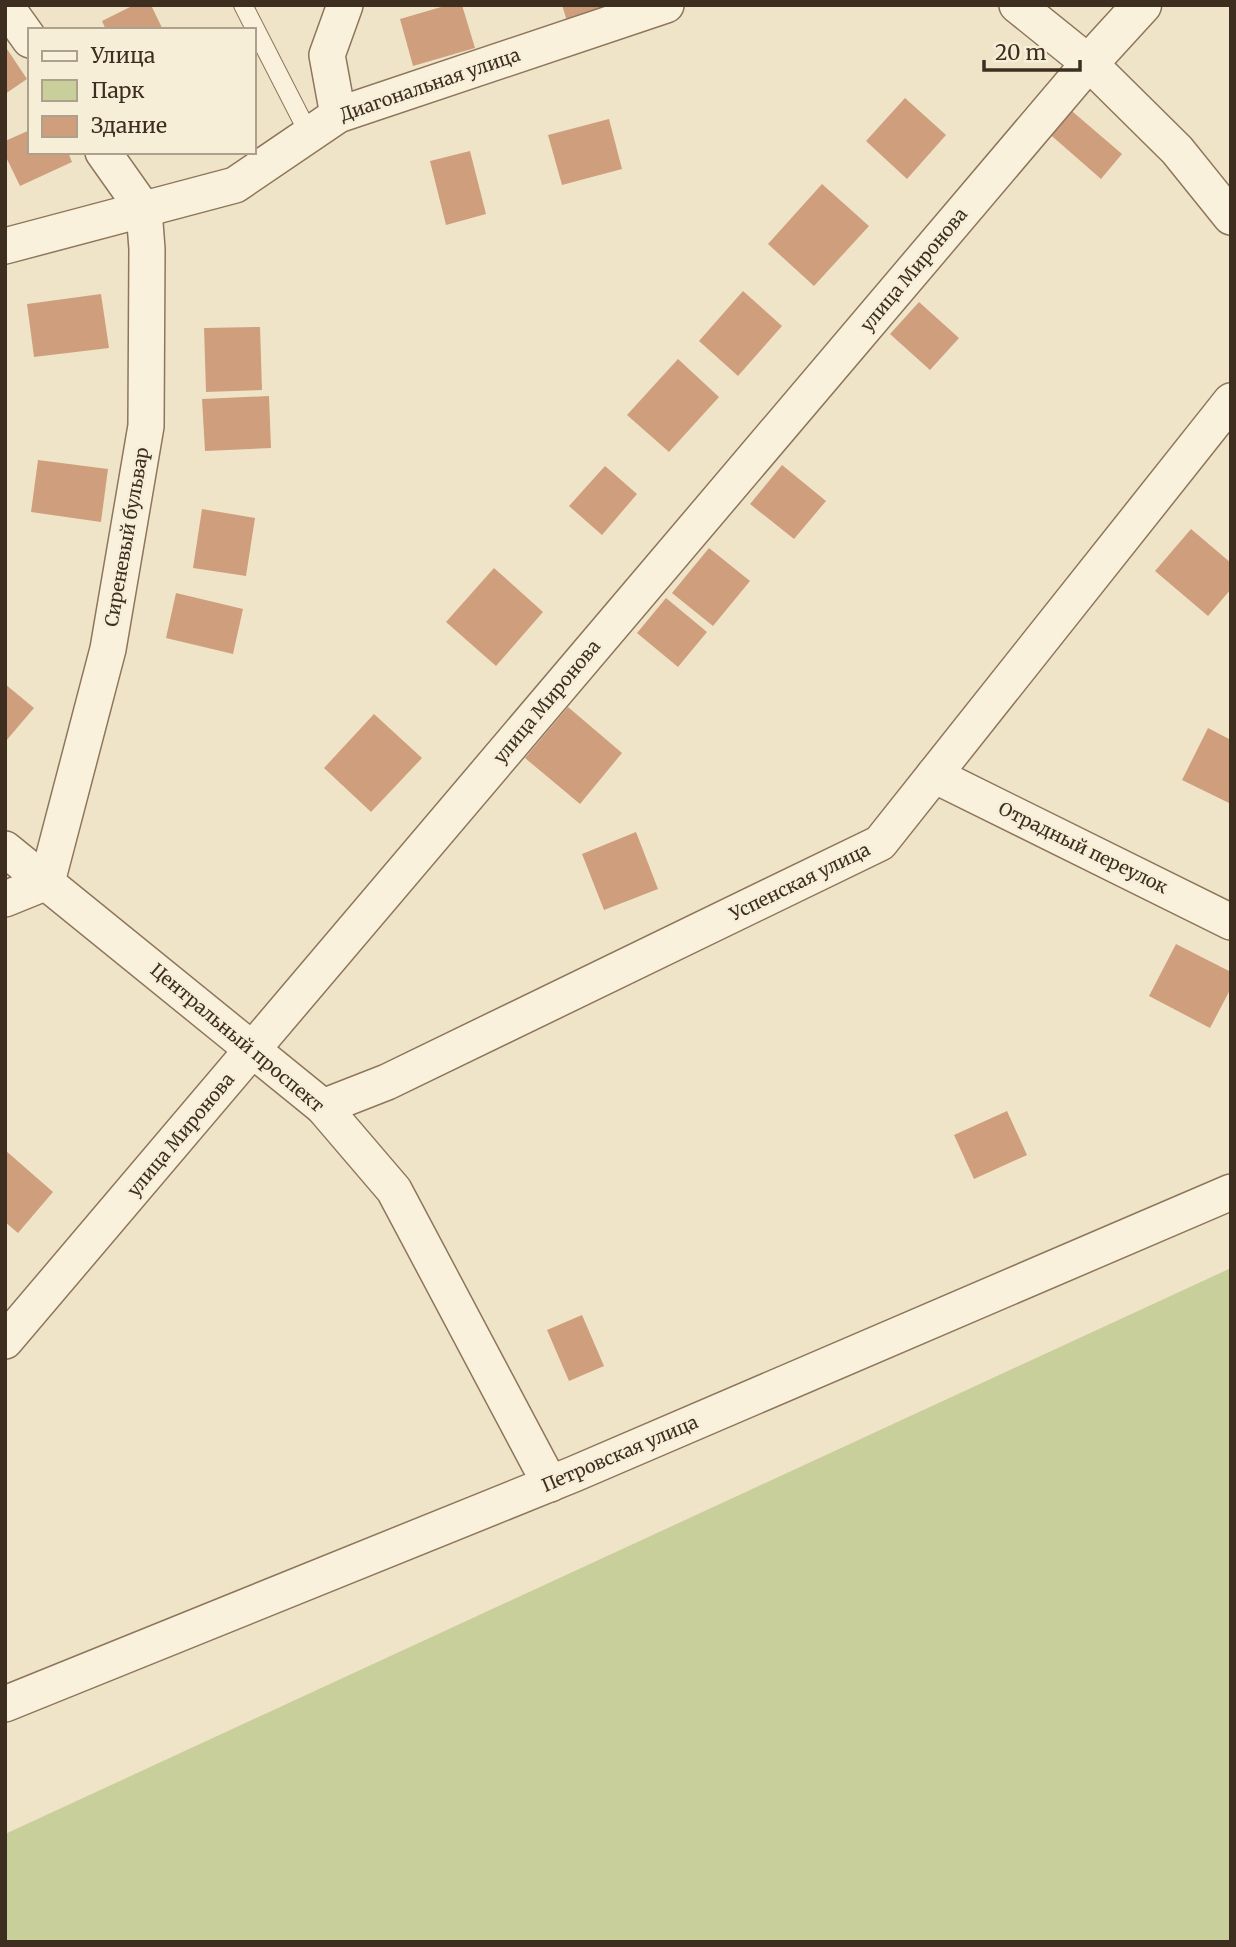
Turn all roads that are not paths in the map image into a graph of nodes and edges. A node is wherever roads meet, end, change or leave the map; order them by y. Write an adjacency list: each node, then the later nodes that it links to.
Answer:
1 (5, 5): 9 (street)
2 (243, 5): 7 (lane)
3 (345, 5): 11 (street)
4 (666, 5): 11 (street, Диагональная улица)
5 (1017, 5): 10 (street)
6 (1142, 5): 10 (street)
7 (255, 28)
8 (256, 30): 12 (lane)
9 (28, 37)
10 (1089, 63): 15 (street); 23 (street, улица Миронова)
11 (338, 115): 12 (street, Диагональная улица)
12 (309, 134): 14 (street, Диагональная улица)
13 (104, 154): 14 (street)
14 (144, 210): 16 (street, Диагональная улица); 20 (street, Сиреневый бульвар)
15 (1231, 217)
16 (5, 246)
17 (1231, 401): 18 (street, Успенская улица)
18 (934, 775): 22 (street, Отрадный переулок); 24 (street, Успенская улица)
19 (5, 849): 20 (street, Центральный проспект)
20 (47, 882): 21 (street); 23 (street, Центральный проспект)
21 (5, 899)
22 (1231, 922)
23 (253, 1049): 24 (street, Центральный проспект); 26 (street, улица Миронова)
24 (323, 1107): 27 (street, Центральный проспект)
25 (1231, 1192): 27 (street, Петровская улица)
26 (5, 1341)
27 (550, 1483): 28 (street, Петровская улица)
28 (5, 1704)

